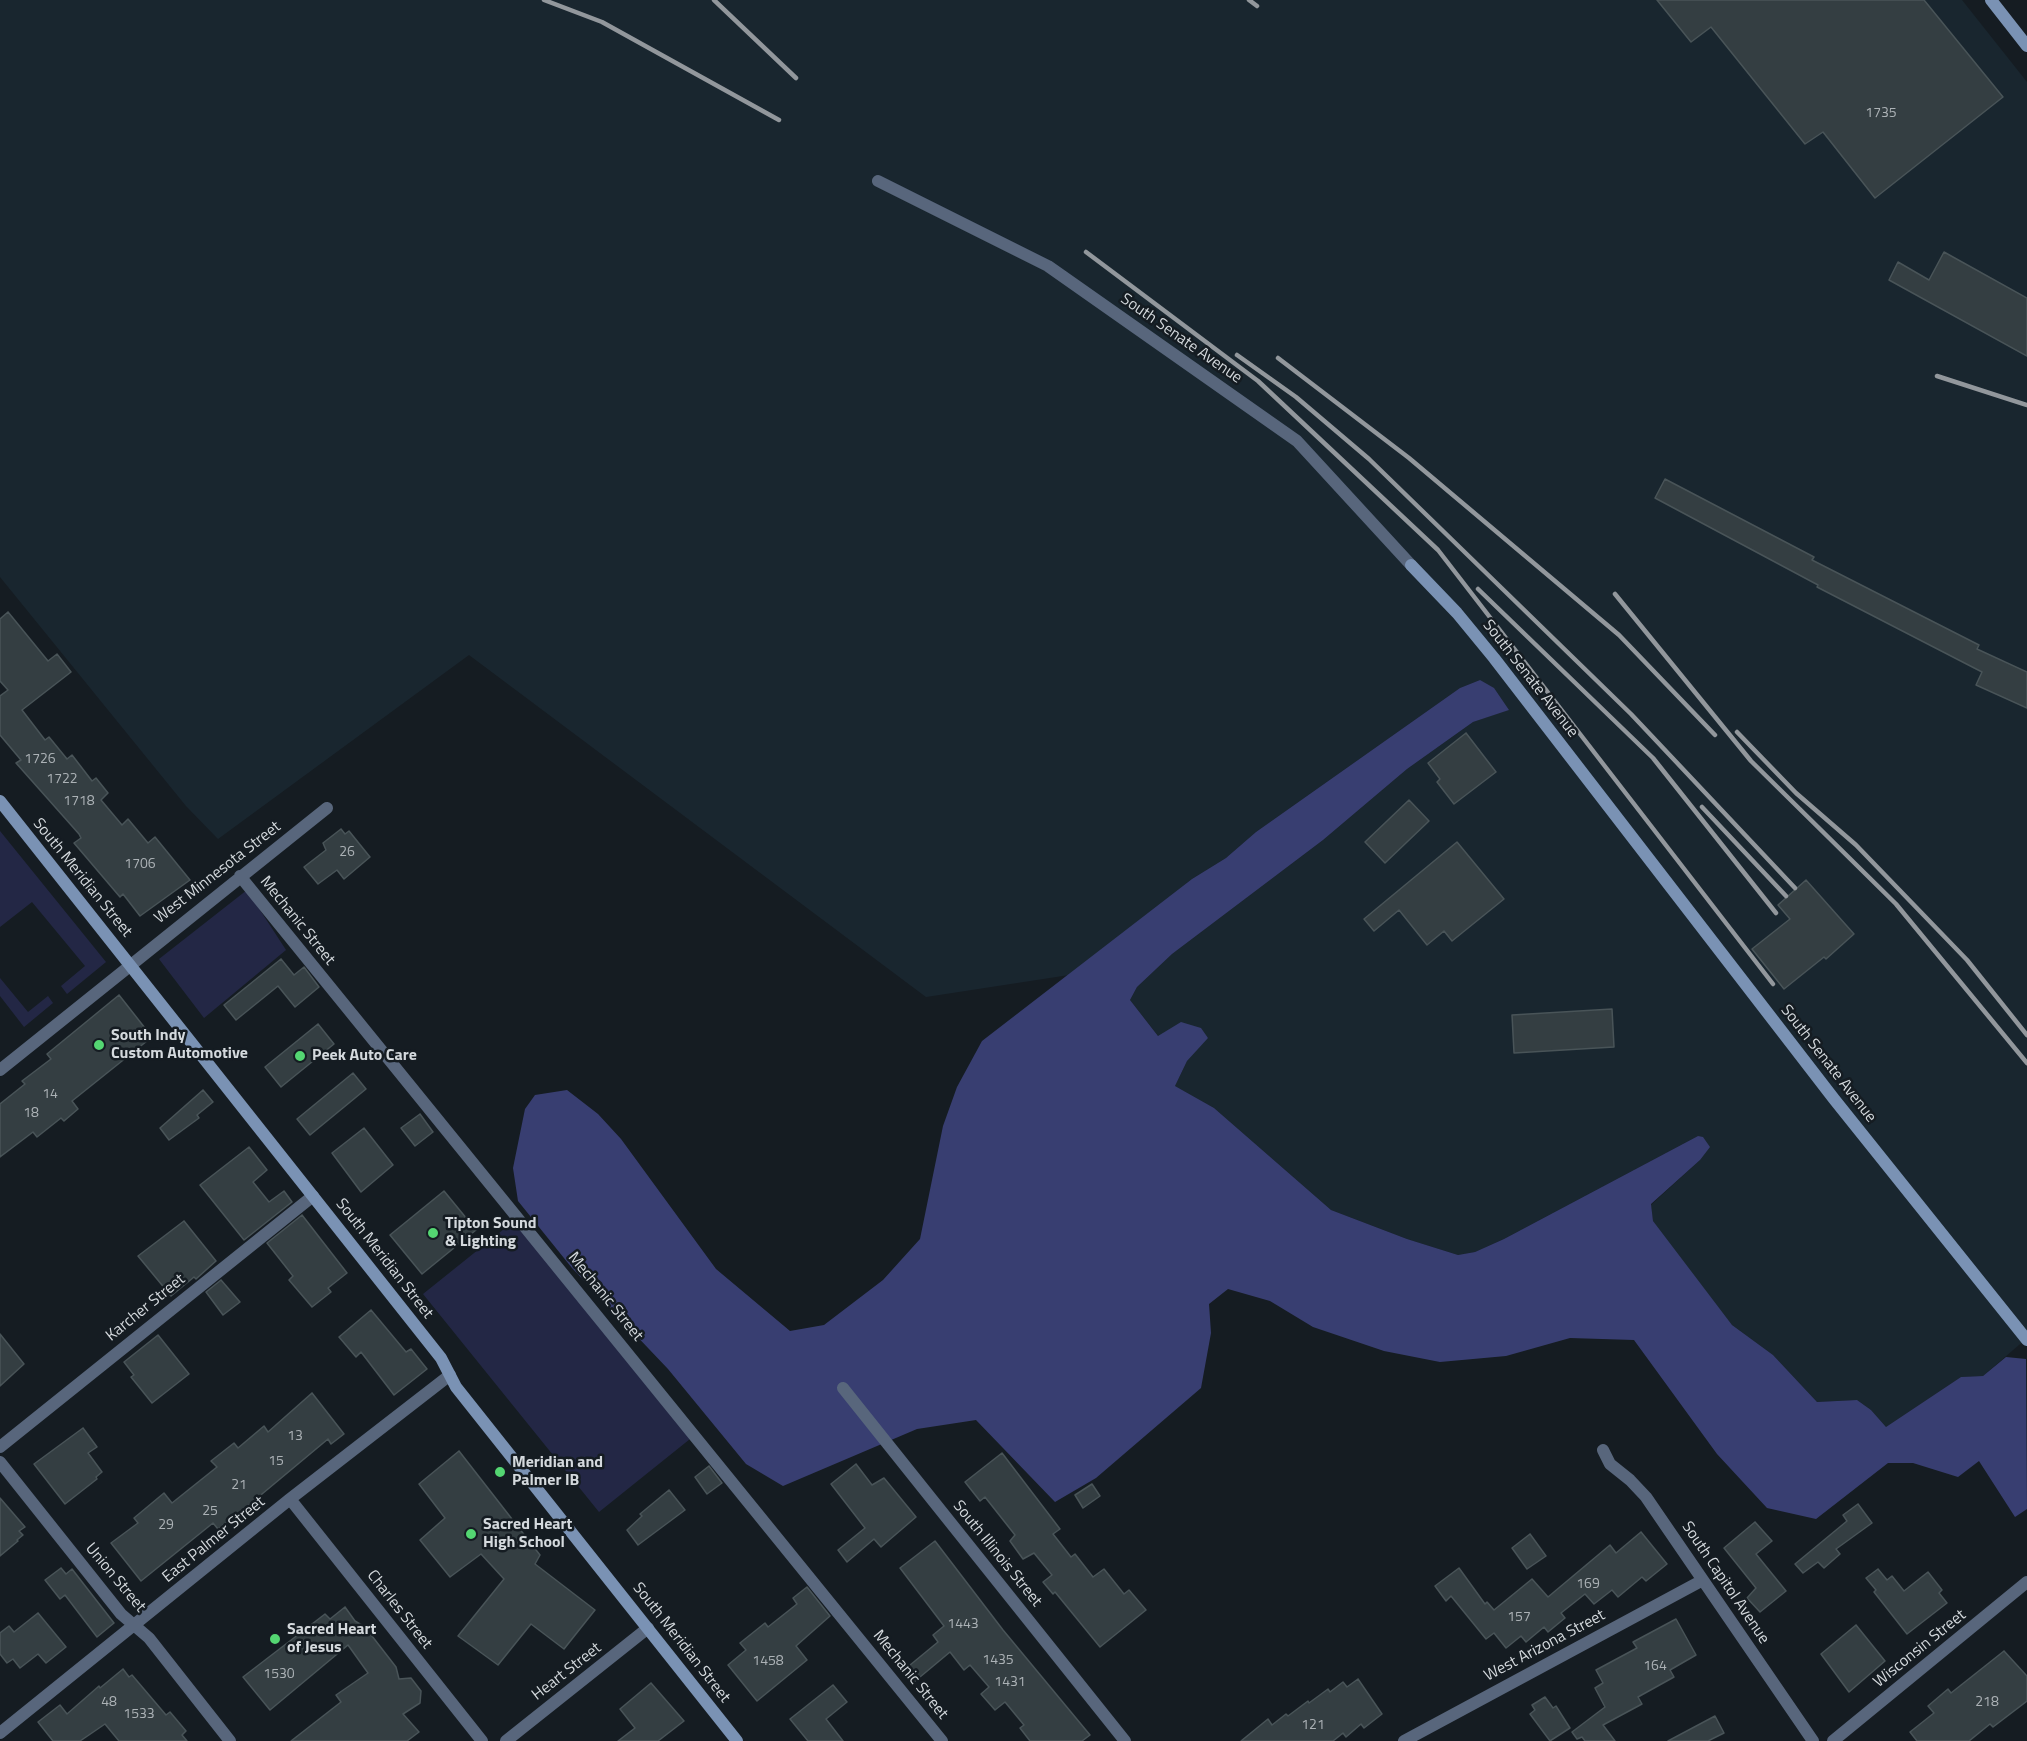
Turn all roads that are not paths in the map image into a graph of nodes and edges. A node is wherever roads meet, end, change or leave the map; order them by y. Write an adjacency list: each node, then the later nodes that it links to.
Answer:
1 (1990, 0): 2 (main road)
2 (2027, 46)
3 (878, 181): 4 (street, South Senate Avenue)
4 (1411, 565): 11 (main road, South Senate Avenue)
5 (0, 801): 8 (main road, South Meridian Street)
6 (327, 808): 7 (street, West Minnesota Street)
7 (240, 876): 8 (street, West Minnesota Street); 27 (street, Mechanic Street)
8 (130, 964): 9 (street, West Minnesota Street); 10 (main road, South Meridian Street)
9 (0, 1070)
10 (313, 1196): 12 (main road, South Meridian Street); 14 (street, Karcher Street)
11 (2027, 1340)
12 (450, 1375): 17 (street, East Palmer Street); 21 (main road, South Meridian Street)
13 (843, 1388): 28 (street, South Illinois Street)
14 (0, 1447)
15 (1603, 1450): 18 (street, South Capitol Avenue)
16 (0, 1462): 20 (street, Union Street)
17 (290, 1499): 20 (street, East Palmer Street); 24 (street, Charles Street)
18 (1703, 1580): 29 (street, West Arizona Street); 30 (street, South Capitol Avenue)
19 (2027, 1582): 31 (street, Wisconsin Street)
20 (134, 1626): 22 (street, East Palmer Street); 23 (street, Union Street)
21 (648, 1629): 25 (street, Heart Street); 26 (main road, South Meridian Street)
22 (0, 1733)
23 (230, 1741)
24 (482, 1741)
25 (506, 1741)
26 (737, 1741)
27 (942, 1741)
28 (1125, 1741)
29 (1404, 1741)
30 (1813, 1741)
31 (1833, 1741)

